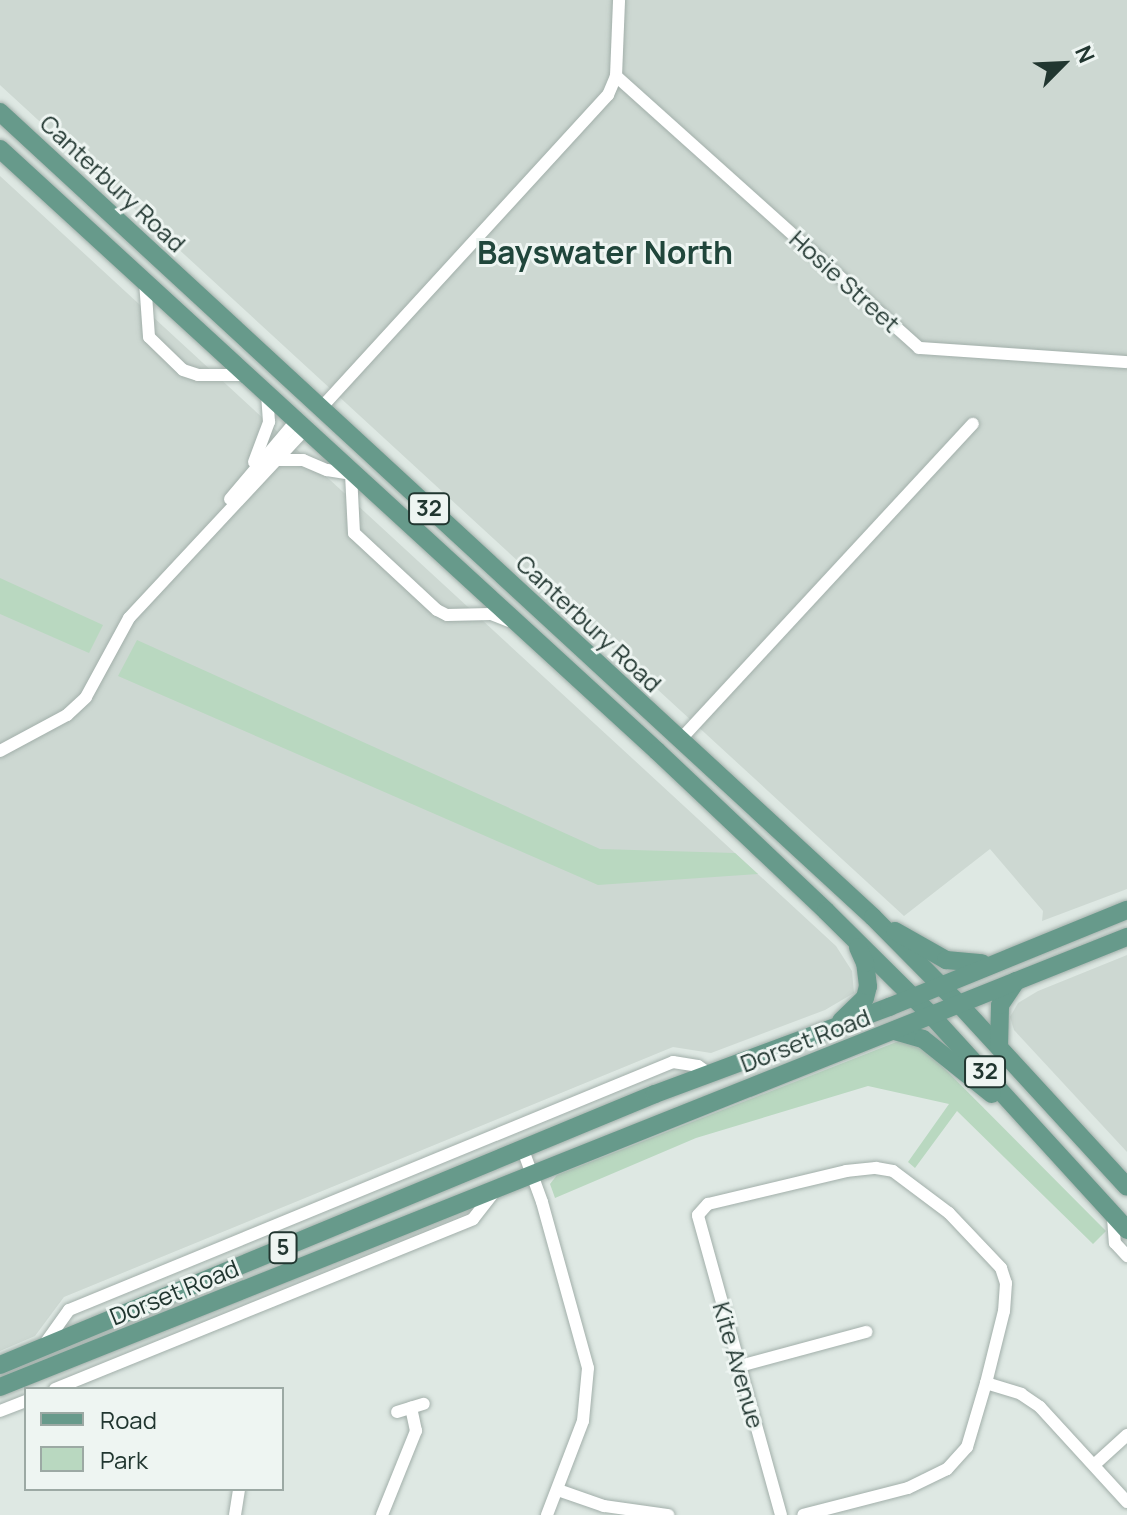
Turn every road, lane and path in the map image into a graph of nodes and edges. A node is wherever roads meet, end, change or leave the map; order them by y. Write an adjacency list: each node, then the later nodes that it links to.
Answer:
1 (619, 0): 2 (street)
2 (616, 76): 6 (street, Hosie Street); 9 (street)
3 (5, 119): 4 (main road); 9 (main road, Canterbury Road / 32)
4 (1, 149): 5 (main road, Canterbury Road / 32)
5 (145, 279): 7 (main road, Canterbury Road / 32); 7 (street)
6 (1127, 362)
7 (246, 375): 8 (main road, Canterbury Road / 32)
8 (266, 394): 11 (main road, Canterbury Road / 32); 13 (street)
9 (321, 408): 11 (main road); 17 (main road, Canterbury Road / 32)
10 (973, 424): 19 (street)
11 (300, 425): 12 (street); 13 (street); 14 (main road, Canterbury Road / 32)
12 (276, 460): 14 (street); 15 (street)
13 (249, 472): 15 (street)
14 (351, 474): 16 (main road, Canterbury Road / 32); 16 (street)
15 (228, 506): 20 (street)
16 (523, 629): 18 (main road, Canterbury Road / 32)
17 (564, 633): 18 (main road); 19 (main road, Canterbury Road / 32)
18 (548, 651): 24 (main road, Canterbury Road / 32)
19 (680, 740): 22 (main road, Canterbury Road / 32)
20 (0, 751)
21 (1127, 910): 25 (main road, Dorset Road / 5)
22 (873, 917): 25 (main road); 27 (main road, Canterbury Road / 32)
23 (1127, 937): 26 (main road, Dorset Road / 5)
24 (855, 941): 28 (main road, Canterbury Road / 32); 31 (main road)
25 (989, 963): 27 (main road, Dorset Road / 5)
26 (1016, 981): 29 (main road, Dorset Road / 5); 33 (main road)
27 (940, 985): 28 (main road, Dorset Road / 5); 29 (main road, Canterbury Road / 32)
28 (914, 996): 30 (main road, Canterbury Road / 32); 31 (main road, Dorset Road / 5)
29 (959, 1004): 30 (main road, Dorset Road / 5); 33 (main road, Canterbury Road / 32)
30 (931, 1015): 32 (main road, Dorset Road / 5); 35 (main road, Canterbury Road / 32)
31 (836, 1026): 34 (main road, Dorset Road / 5)
32 (895, 1031): 35 (main road); 37 (main road, Dorset Road / 5)
33 (999, 1047): 39 (main road, Canterbury Road / 32)
34 (708, 1073): 36 (main road, Dorset Road / 5); 40 (street, Dorset Road)
35 (1038, 1130): 41 (main road, Canterbury Road / 32)
36 (523, 1150): 37 (street); 42 (main road, Dorset Road / 5)
37 (533, 1172): 38 (main road, Dorset Road / 5); 57 (street)
38 (499, 1187): 50 (main road, Dorset Road / 5); 51 (street, Dorset Road)
39 (1127, 1187)
40 (326, 1206): 42 (street); 46 (street, Dorset Road)
41 (1112, 1214): 43 (main road, Canterbury Road / 32); 44 (street, Canterbury Road)
42 (357, 1218): 46 (main road, Dorset Road / 5)
43 (1127, 1230)
44 (1127, 1256)
45 (866, 1332): 48 (street)
46 (42, 1347): 47 (main road, Dorset Road / 5)
47 (0, 1365)
48 (740, 1366): 49 (street, Kite Avenue); 64 (street, Kite Avenue)
49 (986, 1383): 56 (street); 65 (street)
50 (0, 1387)
51 (60, 1387)
52 (24, 1402): 53 (street)
53 (0, 1411)
54 (397, 1412): 61 (street)
55 (1127, 1435): 56 (street)
56 (1094, 1465): 59 (street)
57 (558, 1490): 62 (street); 63 (street)
58 (239, 1491): 60 (street)
59 (1127, 1502)
60 (235, 1515)
61 (382, 1515)
62 (547, 1515)
63 (668, 1515)
64 (781, 1515)
65 (803, 1515)

